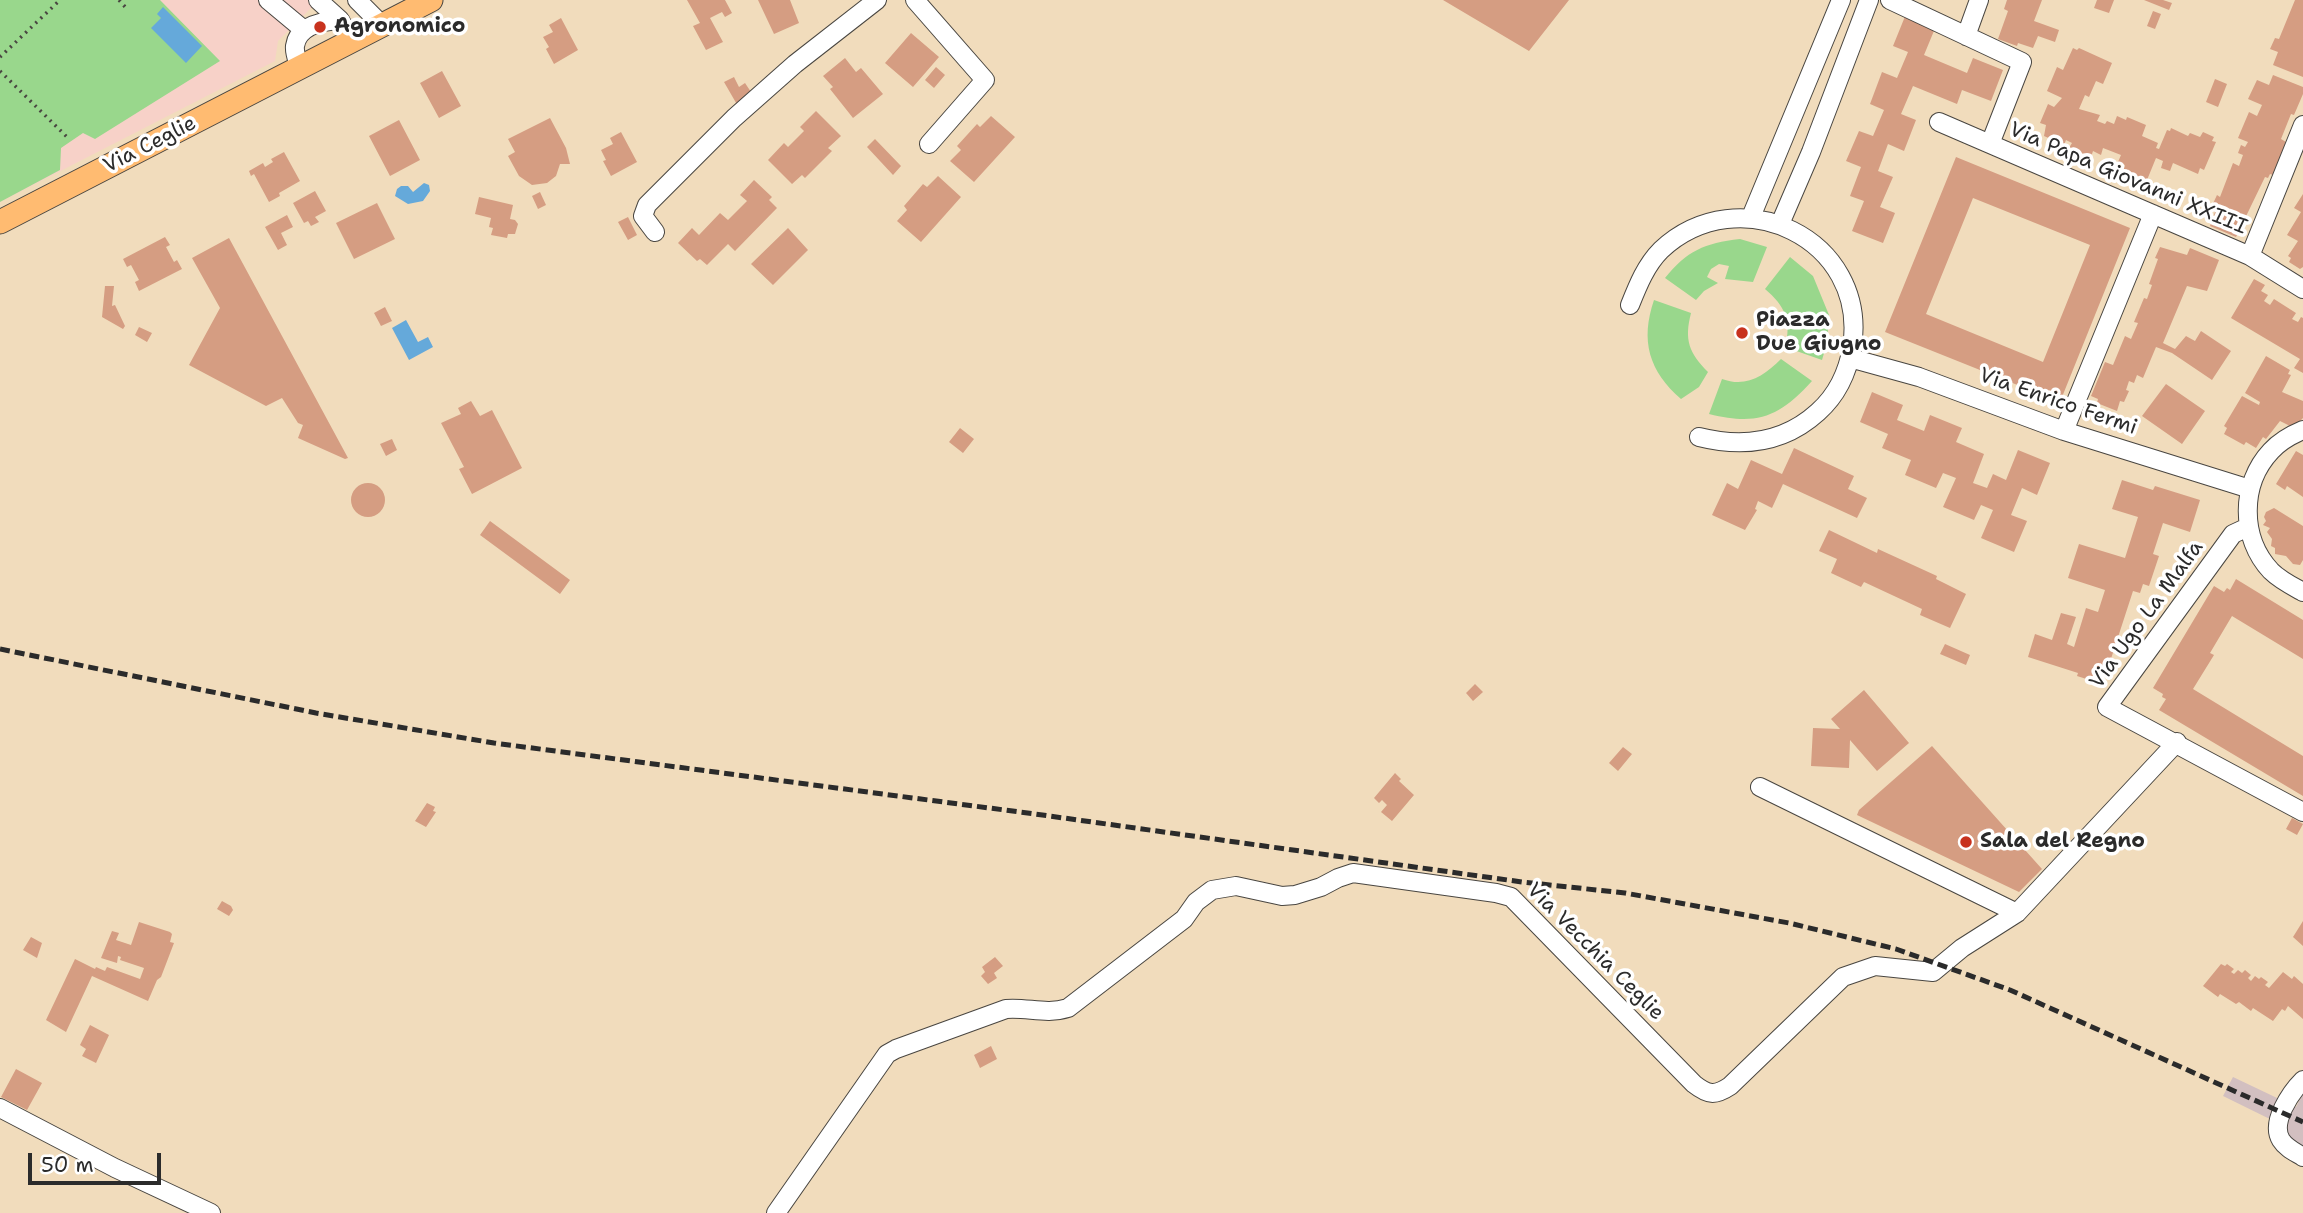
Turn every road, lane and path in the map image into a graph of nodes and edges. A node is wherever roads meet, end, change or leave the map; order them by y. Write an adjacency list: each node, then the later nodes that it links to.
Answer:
1 (60, 0): 19 (path)
2 (119, 0): 13 (path)
3 (268, 0): 16 (street)
4 (318, 0): 14 (street)
5 (358, 0): 15 (street)
6 (431, 0): 15 (main road)
7 (877, 0): 31 (street)
8 (915, 0): 25 (street)
9 (1841, 0): 28 (street)
10 (1869, 0): 30 (street)
11 (1890, 0): 17 (street)
12 (1979, 0): 17 (street)
13 (127, 9)
14 (340, 20): 16 (street); 18 (street)
15 (383, 26): 18 (main road)
16 (304, 30): 20 (street)
17 (1966, 36): 26 (street, Via Papa Giovanni XXIII)
18 (352, 42): 20 (main road, Via Ceglie)
19 (0, 57)
20 (300, 69): 29 (main road, Via Ceglie)
21 (0, 71): 24 (path)
22 (1939, 122): 26 (street)
23 (2303, 125): 32 (street)
24 (69, 139)
25 (929, 144)
26 (1990, 144): 27 (street, Via Papa Giovanni XXIII)
27 (2153, 214): 32 (street, Via Papa Giovanni XXIII); 37 (street)
28 (1751, 217): 30 (street); 34 (street)
29 (0, 222)
30 (1780, 224): 35 (street)
31 (655, 232)
32 (2250, 256): 33 (street, Via Papa Giovanni XXIII)
33 (2303, 289)
34 (1630, 305)
35 (1850, 358): 37 (street, Via Enrico Fermi); 38 (street)
36 (2303, 430): 39 (street)
37 (2064, 431): 39 (street, Via Enrico Fermi)
38 (1699, 436)
39 (2250, 489): 40 (street)
40 (2248, 527): 41 (street); 42 (street, Via Ugo La Malfa)
41 (2303, 593)
42 (2177, 742): 44 (street); 45 (street, Via Vecchia Ceglie)
43 (1760, 787): 45 (street)
44 (2303, 812)
45 (2017, 913): 50 (street, Via Vecchia Ceglie)
46 (2303, 1080): 48 (street)
47 (0, 1108): 49 (street)
48 (2303, 1157)
49 (211, 1213)
50 (776, 1213)

